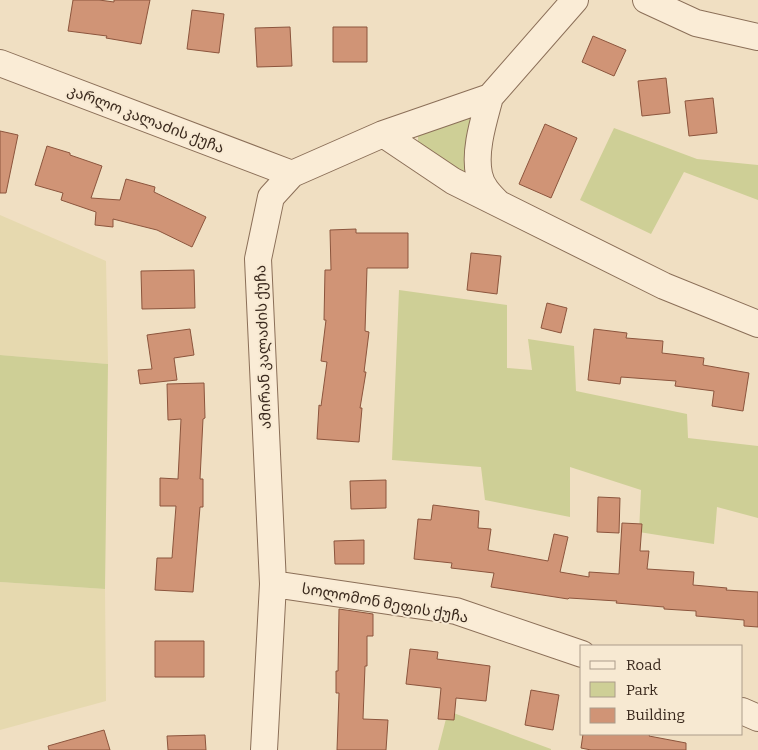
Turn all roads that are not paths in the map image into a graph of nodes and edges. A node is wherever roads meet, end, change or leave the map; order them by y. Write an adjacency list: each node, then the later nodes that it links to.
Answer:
1 (575, 0): 5 (street, ამირან კალაძის ქუჩა)
2 (646, 0): 3 (street)
3 (758, 37)
4 (0, 63): 7 (street, კარლო კალაძის ქუჩა)
5 (490, 97): 6 (street, ამირან კალაძის ქუჩა); 8 (street)
6 (383, 134): 7 (street, ამირან კალაძის ქუჩა); 8 (street)
7 (292, 174): 10 (street, ამირან კალაძის ქუჩა)
8 (499, 204): 9 (street)
9 (758, 324)
10 (273, 584): 11 (street, სოლომონ მეფის ქუჩა); 14 (street, ამირან კალაძის ქუჩა)
11 (580, 653)
12 (743, 711): 13 (street)
13 (758, 718)
14 (264, 750)

